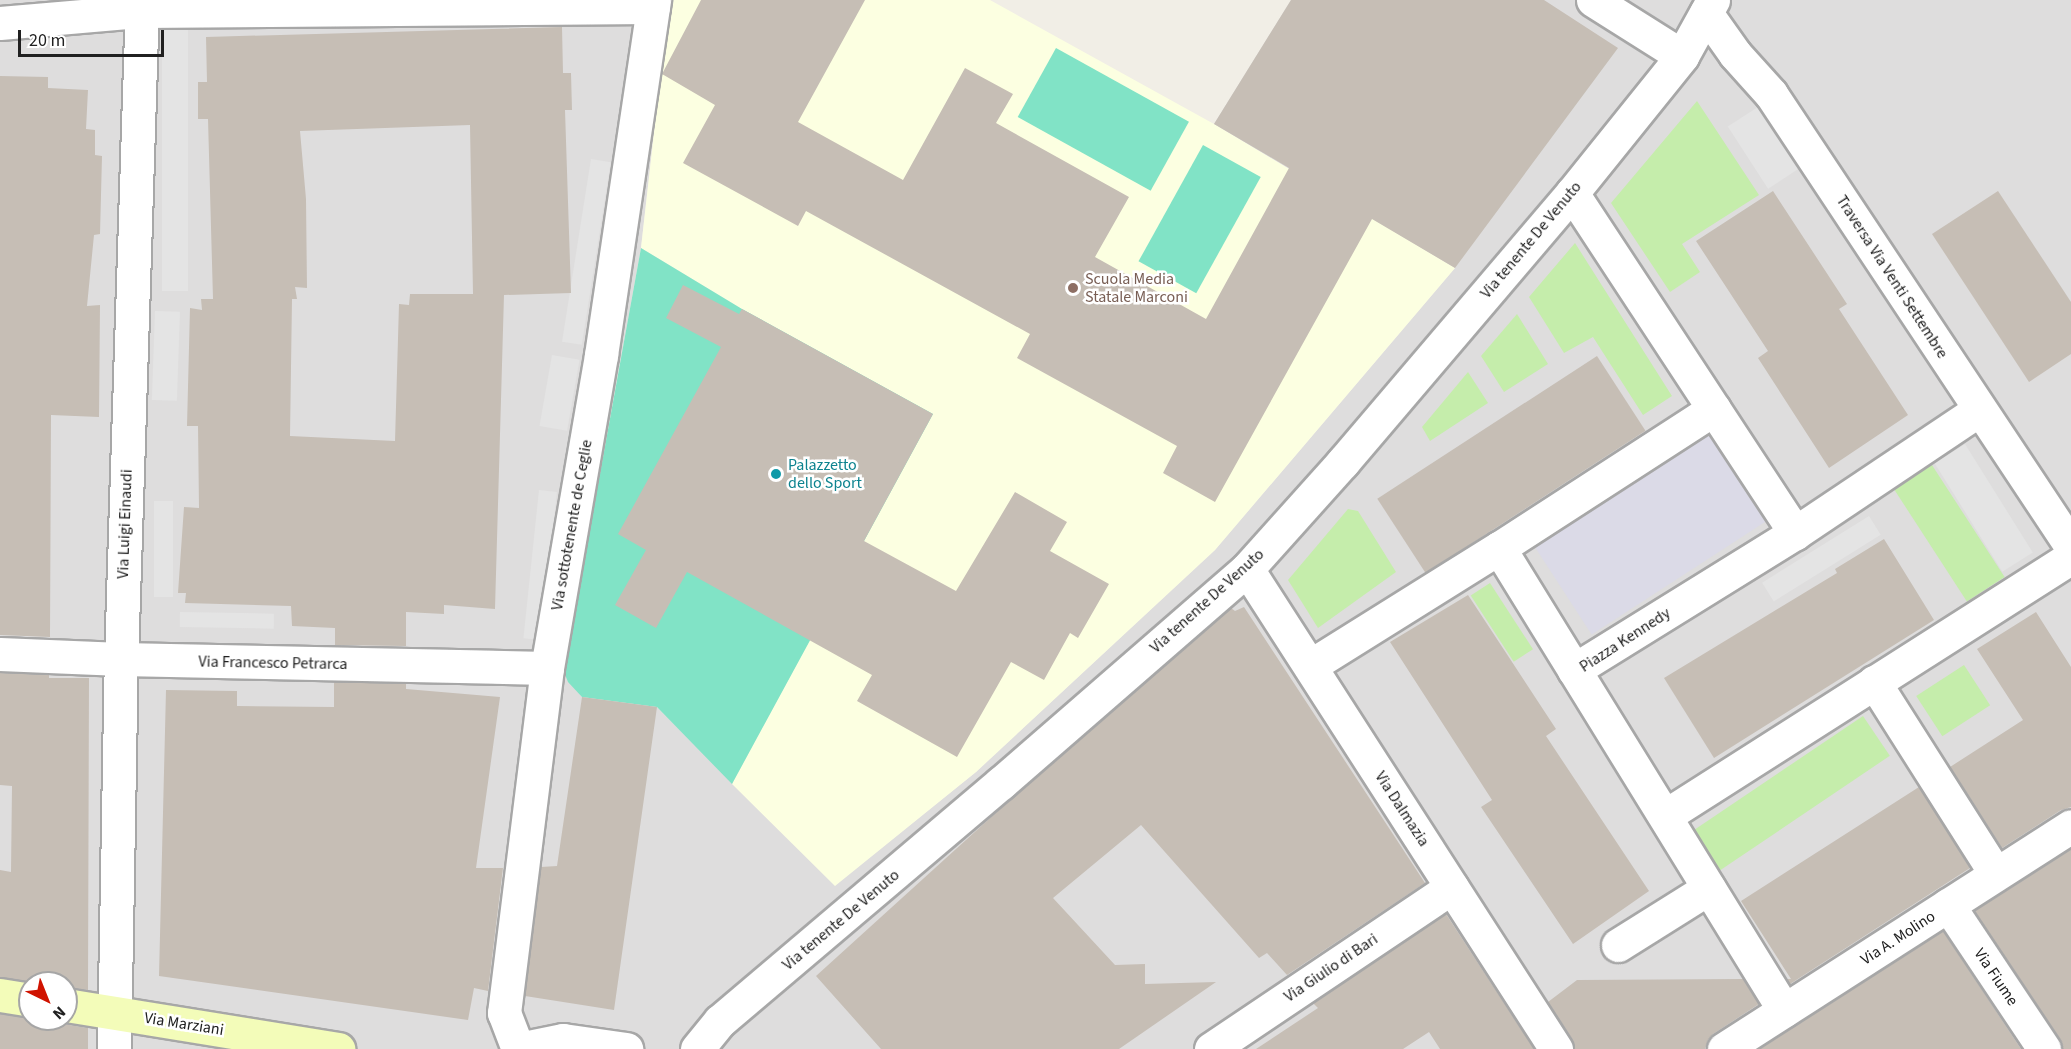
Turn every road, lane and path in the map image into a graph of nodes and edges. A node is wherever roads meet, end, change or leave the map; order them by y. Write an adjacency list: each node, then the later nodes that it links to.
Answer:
1 (1593, 0): 6 (street)
2 (653, 3): 3 (street); 18 (street, Via sottotenente de Ceglie)
3 (142, 5): 5 (street); 16 (street, Via Luigi Einaudi)
4 (1709, 6): 6 (street, Via tenente De Venuto); 9 (street, Traversa Via Venti Settembre)
5 (9, 14)
6 (1682, 56): 7 (street, Via tenente De Venuto)
7 (1572, 193): 8 (street); 14 (street, Via tenente De Venuto)
8 (1714, 409): 10 (street); 12 (street)
9 (1979, 410): 10 (street, Piazza Kennedy); 11 (street, Traversa Via Venti Settembre)
10 (1795, 533): 19 (street, Piazza Kennedy)
11 (2071, 546)
12 (1499, 548): 17 (street); 19 (street)
13 (2071, 557): 20 (street)
14 (1247, 569): 17 (street, Via Dalmazia); 37 (street, Via tenente De Venuto)
15 (0, 654): 16 (street, Via Francesco Petrarca)
16 (121, 659): 18 (street, Via Francesco Petrarca); 32 (street, Via Luigi Einaudi)
17 (1310, 666): 24 (street, Via Dalmazia)
18 (547, 668): 35 (street, Via sottotenente de Ceglie)
19 (1575, 670): 21 (street, Piazza Kennedy)
20 (1874, 682): 21 (street); 23 (street)
21 (1665, 816): 25 (street, Piazza Kennedy)
22 (2071, 826): 23 (street, Via A. Molino)
23 (1996, 874): 26 (street, Via A. Molino)
24 (1452, 887): 38 (street, Via Giulio di Bari); 39 (street, Via Dalmazia)
25 (1709, 888): 27 (street); 31 (street, Piazza Kennedy)
26 (1948, 905): 31 (street, Via A. Molino); 41 (street, Via Fiume)
27 (1618, 945)
28 (0, 995): 29 (street)
29 (18, 998)
30 (78, 1007): 32 (street, Via Marziani)
31 (1784, 1010): 40 (street, Via A. Molino)
32 (114, 1013): 33 (street, Via Luigi Einaudi); 34 (street, Via Marziani)
33 (114, 1049)
34 (338, 1049)
35 (518, 1049): 36 (street)
36 (626, 1049)
37 (697, 1049)
38 (1211, 1049)
39 (1557, 1049)
40 (1724, 1049)
41 (2044, 1049)

